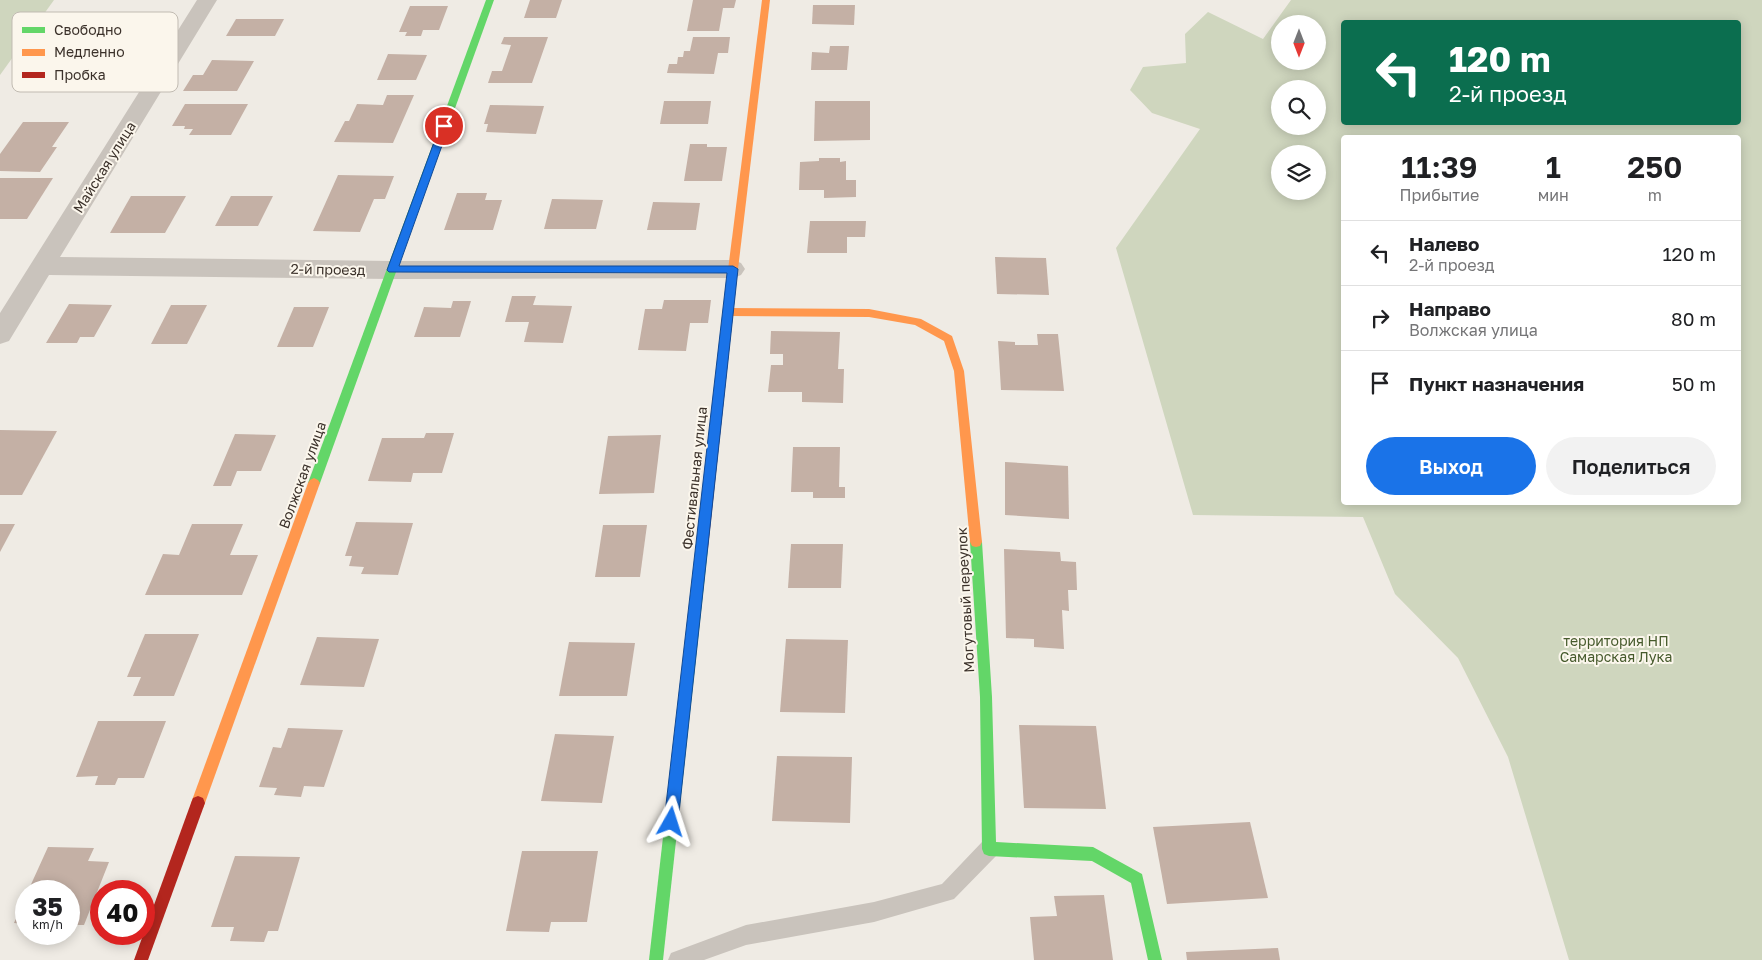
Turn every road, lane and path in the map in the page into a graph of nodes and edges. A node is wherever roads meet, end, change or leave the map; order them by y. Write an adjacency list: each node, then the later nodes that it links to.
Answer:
1 (207, 0): 4 (street, Майская улица)
2 (490, 0): 8 (street, Волжская улица)
3 (766, 0): 7 (street, Фестивальная улица)
4 (178, 47)
5 (150, 92): 6 (street, Майская улица)
6 (43, 266): 8 (street, 2-й проезд); 10 (street, Майская улица)
7 (733, 269): 8 (street, 2-й проезд); 9 (street, Фестивальная улица)
8 (392, 270): 12 (street, Волжская улица)
9 (728, 312): 11 (street, Могутовый переулок); 13 (street, Фестивальная улица)
10 (0, 334)
11 (989, 849): 14 (lane); 15 (street)
12 (141, 960)
13 (656, 960)
14 (678, 960)
15 (1155, 960)

